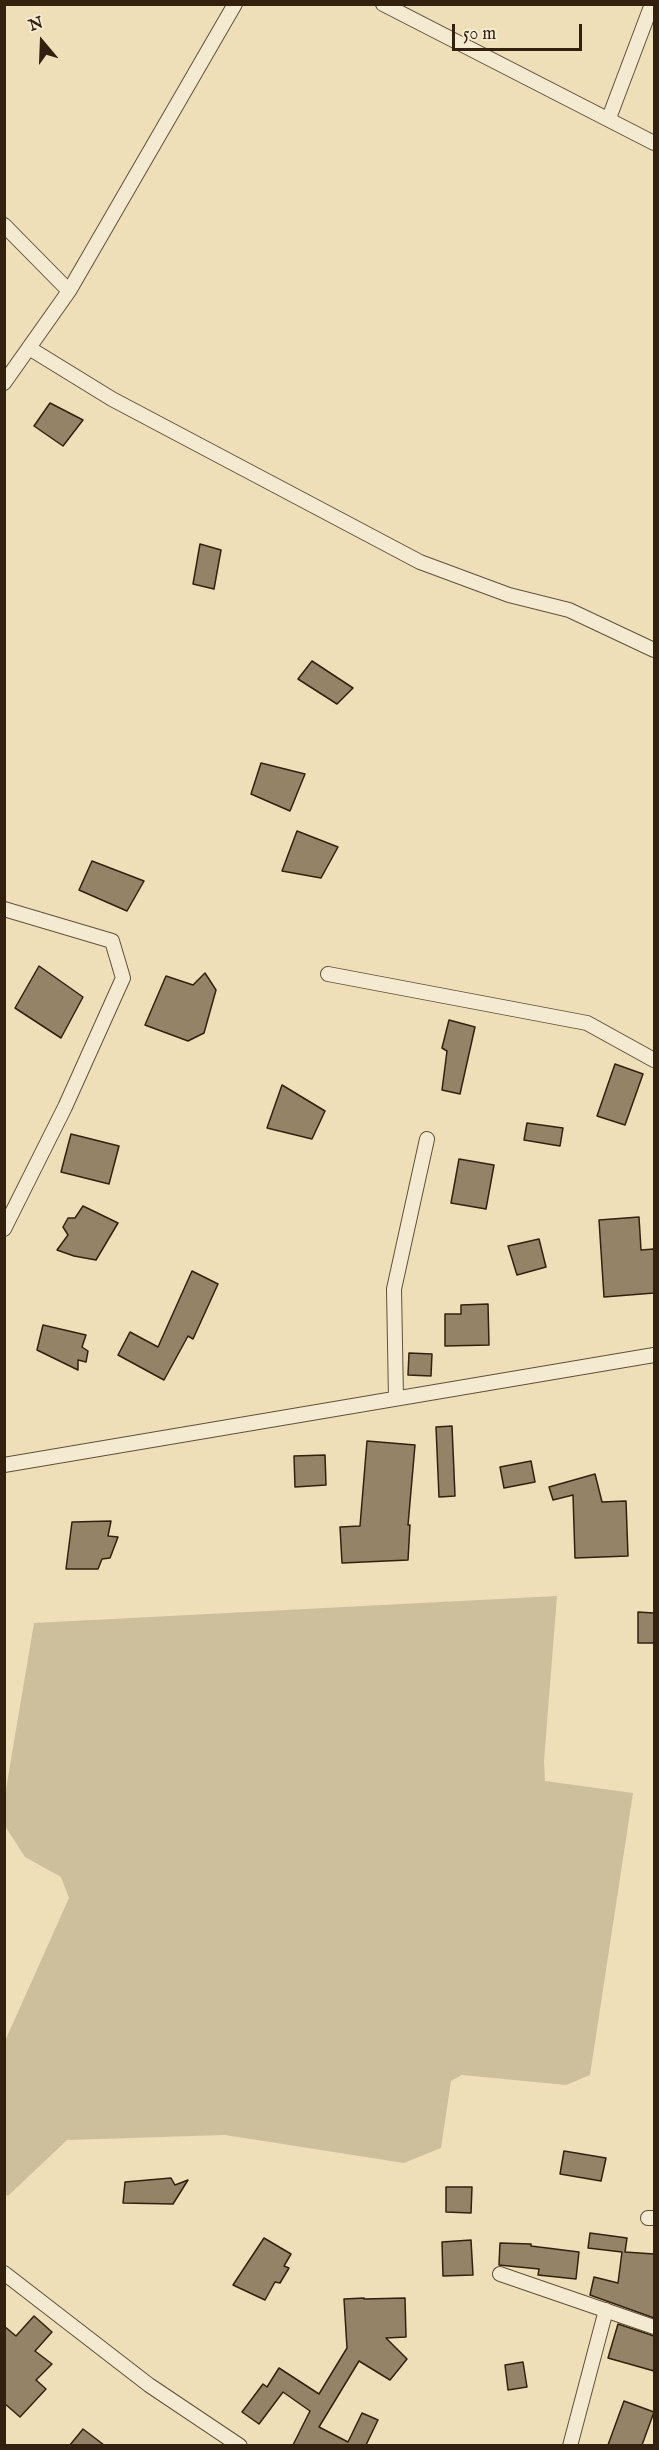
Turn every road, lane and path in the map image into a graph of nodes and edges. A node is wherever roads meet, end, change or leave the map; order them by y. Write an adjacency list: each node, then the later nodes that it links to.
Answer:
1 (235, 4): 7 (street)
2 (383, 4): 4 (street)
3 (652, 4): 4 (street)
4 (609, 118): 5 (street)
5 (654, 143)
6 (4, 225): 7 (street)
7 (69, 291): 8 (street)
8 (29, 348): 9 (street); 10 (street)
9 (4, 383)
10 (654, 650)
11 (4, 909): 15 (street)
12 (328, 974): 13 (street)
13 (654, 1060)
14 (427, 1139): 17 (street)
15 (4, 1229)
16 (654, 1355): 17 (street)
17 (396, 1398): 18 (street)
18 (4, 1465)
19 (4, 2273): 23 (street)
20 (500, 2274): 21 (street)
21 (606, 2310): 22 (street); 24 (street)
22 (654, 2327)
23 (240, 2445)
24 (570, 2445)

